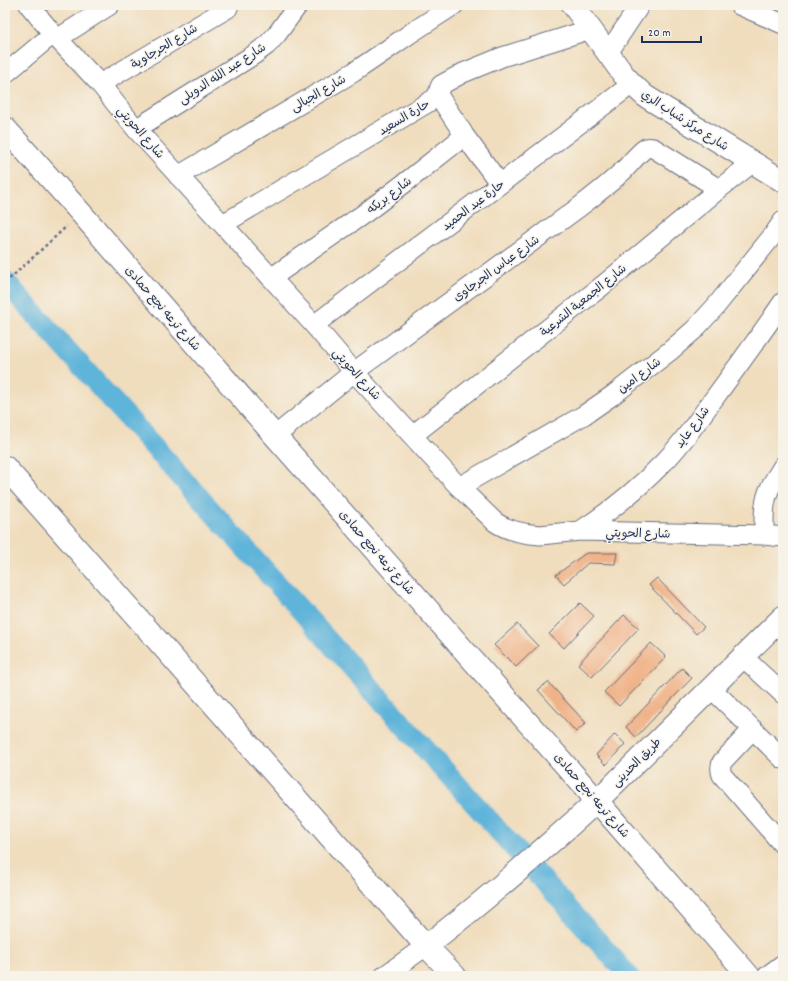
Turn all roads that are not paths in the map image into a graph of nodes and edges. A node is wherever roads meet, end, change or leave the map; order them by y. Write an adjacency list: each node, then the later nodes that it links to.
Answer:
1 (29, 5): 11 (street, شارع الحويتي)
2 (110, 5): 11 (street)
3 (298, 5): 18 (street, شارع عبد الله الدويلى)
4 (454, 5): 21 (street, شارع الجبالى)
5 (573, 5): 10 (street, شارع مركز شباب الري)
6 (640, 5): 12 (street)
7 (739, 5): 9 (street)
8 (228, 8): 14 (street, شارع الجرجاوية)
9 (783, 24)
10 (591, 29): 12 (street, شارع مركز شباب الري); 16 (street, حارة السعيد)
11 (55, 36): 13 (street); 14 (street, شارع الحويتي)
12 (608, 53): 15 (street, شارع مركز شباب الري)
13 (5, 74)
14 (100, 84): 18 (street, شارع الحويتي)
15 (632, 84): 20 (street, شارع مركز شباب الري); 23 (street, حارة عبد الحميد)
16 (438, 96): 19 (street); 26 (street, حارة السعيد)
17 (5, 128): 32 (street, شارع ترعه نجع حمادى)
18 (136, 128): 21 (street, شارع الحويتي)
19 (464, 135): 23 (street); 27 (street, شارع بريكه)
20 (752, 163): 22 (street, شارع مركز شباب الري); 24 (street, شارع الجمعية الشرعية)
21 (178, 176): 26 (street, شارع الحويتي)
22 (783, 181)
23 (500, 184): 29 (street, حارة عبد الحميد)
24 (719, 189): 30 (street, شارع عباس الجرجاوى); 31 (street, شارع الجمعية الشرعية)
25 (783, 221): 35 (street, شارع امين)
26 (223, 224): 27 (street, شارع الحويتي)
27 (271, 278): 29 (street, شارع الحويتي)
28 (783, 302): 36 (street, شارع عايد)
29 (314, 325): 30 (street, شارع الحويتي)
30 (354, 372): 31 (street, شارع الحويتي); 32 (street, شارع عباس الجرجاوى)
31 (413, 435): 35 (street, شارع الحويتي)
32 (274, 436): 45 (street, شارع ترعه نجع حمادى)
33 (783, 466): 37 (street)
34 (5, 468): 47 (street)
35 (459, 487): 36 (street, شارع الحويتي)
36 (580, 531): 37 (street, شارع الحويتي)
37 (764, 535): 38 (street, شارع الحويتي)
38 (783, 537)
39 (783, 617): 40 (street, طريق الحدينى)
40 (742, 657): 41 (street, طريق الحدينى); 42 (street)
41 (711, 688): 43 (street); 45 (street, طريق الحدينى)
42 (783, 694)
43 (753, 729): 44 (street); 46 (street)
44 (783, 759)
45 (597, 801): 47 (street, طريق الحدينى); 51 (street, شارع ترعه نجع حمادى)
46 (783, 845)
47 (426, 946): 49 (street); 50 (street)
48 (783, 964): 52 (street)
49 (384, 976)
50 (455, 976)
51 (749, 976)
52 (767, 976)

